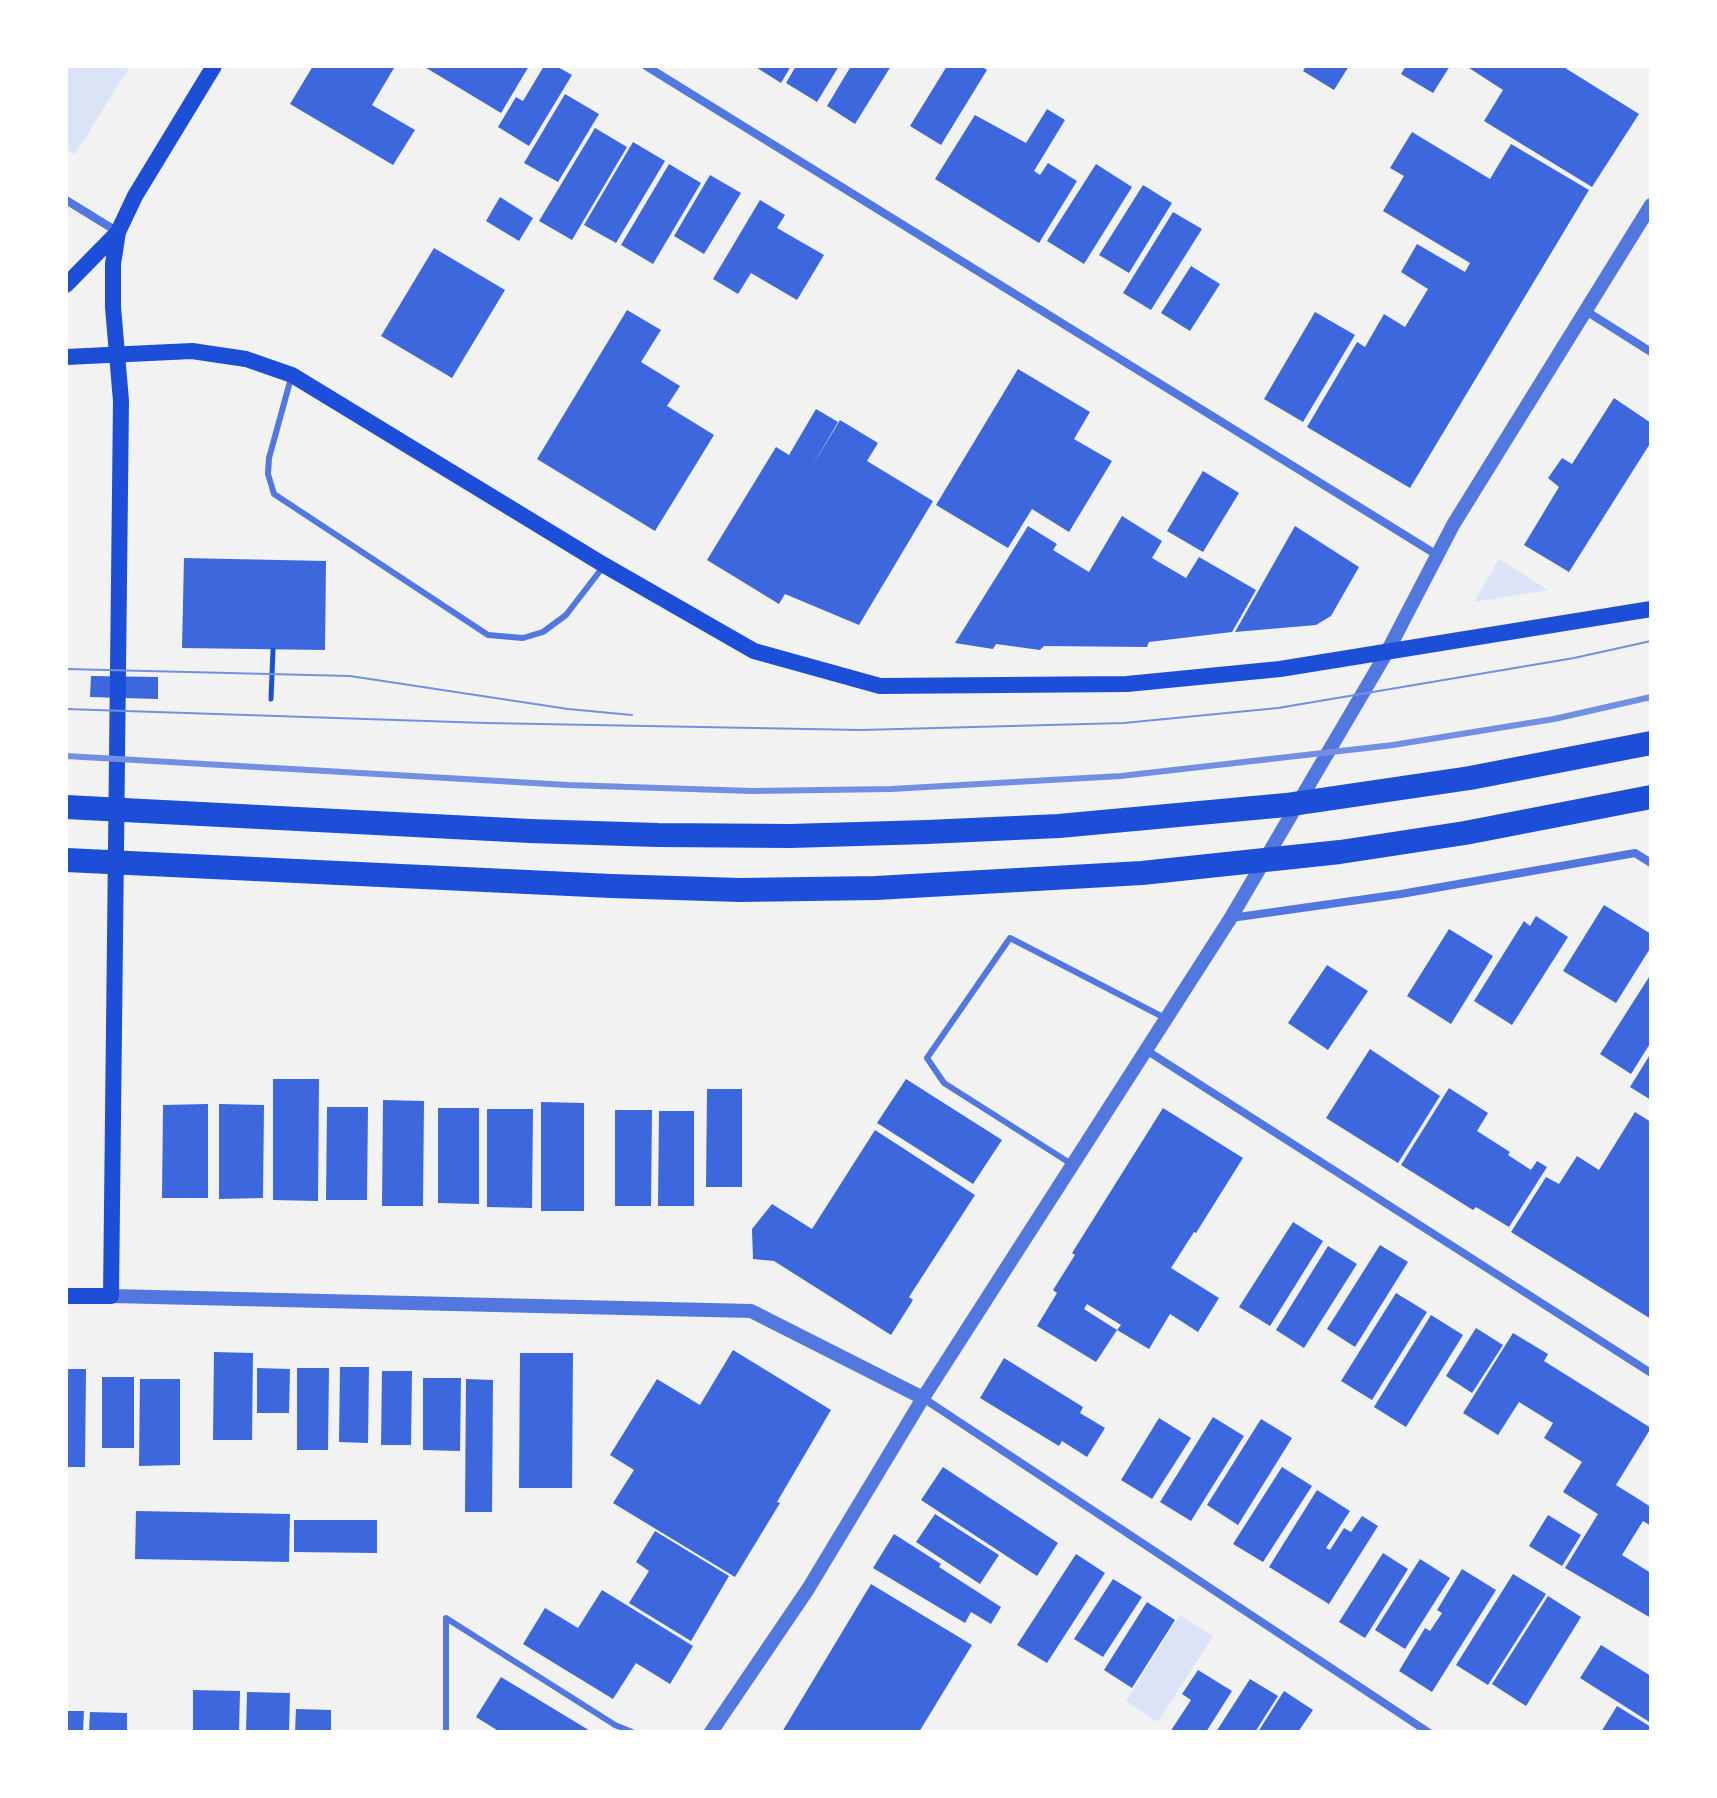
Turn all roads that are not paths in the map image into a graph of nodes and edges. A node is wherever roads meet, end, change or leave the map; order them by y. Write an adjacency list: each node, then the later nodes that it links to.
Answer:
1 (214, 66): 5 (main road)
2 (646, 66): 12 (street)
3 (66, 200): 5 (street)
4 (1651, 205): 7 (street)
5 (118, 232): 6 (main road); 9 (main road)
6 (66, 285)
7 (1586, 311): 8 (street); 12 (street)
8 (1651, 352)
9 (119, 354): 10 (main road); 11 (main road); 26 (main road)
10 (66, 357)
11 (292, 375): 13 (main road); 13 (lane)
12 (1437, 555): 15 (street)
13 (604, 565): 15 (main road)
14 (1651, 609): 15 (main road)
15 (1387, 652): 21 (street)
16 (1651, 743): 18 (highway)
17 (1651, 797): 19 (highway)
18 (66, 807)
19 (66, 860)
20 (1651, 863): 21 (street)
21 (1230, 919): 22 (street)
22 (1165, 1018): 23 (street); 24 (lane)
23 (1146, 1050): 24 (street); 27 (street)
24 (1073, 1165): 28 (street)
25 (66, 1296): 26 (main road)
26 (111, 1296): 28 (street)
27 (1651, 1373)
28 (923, 1398): 31 (street); 32 (street)
29 (446, 1732): 30 (lane)
30 (632, 1732)
31 (711, 1732)
32 (1428, 1732)

